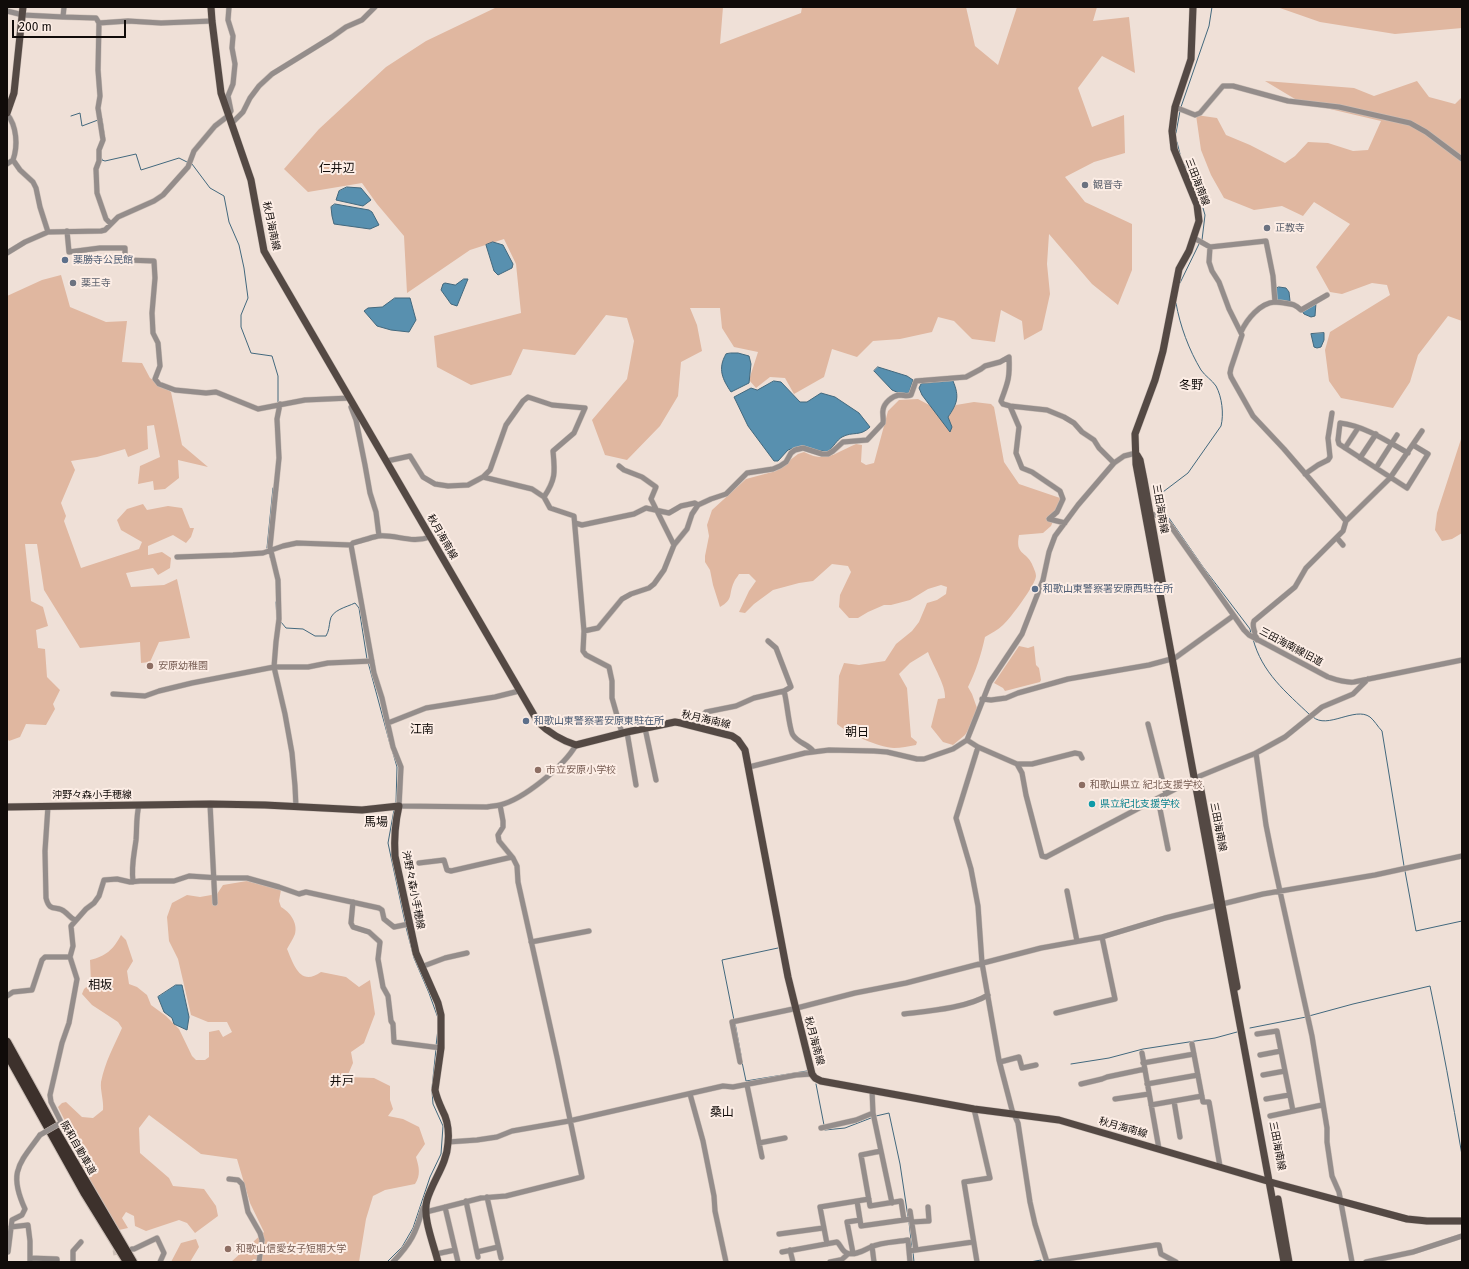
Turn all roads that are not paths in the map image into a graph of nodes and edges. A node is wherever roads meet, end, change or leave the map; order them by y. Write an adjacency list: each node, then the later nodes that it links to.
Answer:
1 (64, 7): 8 (street)
2 (211, 7): 9 (main road, 秋月海南線)
3 (229, 7): 13 (street)
4 (375, 7): 14 (street)
5 (1193, 7): 11 (main road, 三田海南線)
6 (7, 11): 7 (street)
7 (23, 11): 8 (street); 12 (main road)
8 (63, 17): 10 (street)
9 (212, 21): 10 (street); 13 (main road, 秋月海南線)
10 (99, 22): 18 (street)
11 (1174, 107): 15 (street); 21 (main road, 三田海南線)
12 (7, 114): 16 (street)
13 (228, 116): 14 (main road, 秋月海南線); 18 (street)
14 (231, 124): 27 (main road, 秋月海南線)
15 (1462, 159)
16 (14, 160): 17 (street); 20 (street)
17 (7, 164)
18 (111, 224): 19 (street)
19 (67, 231): 20 (street); 28 (street)
20 (48, 232): 23 (street)
21 (1194, 238): 22 (street); 38 (main road, 三田海南線)
22 (1210, 247): 25 (street); 26 (street)
23 (7, 253)
24 (1327, 295): 25 (street)
25 (1275, 302): 26 (street)
26 (1241, 332): 45 (street)
27 (352, 401): 28 (street); 41 (main road, 秋月海南線); 55 (street)
28 (280, 404): 61 (street)
29 (1010, 406): 42 (street); 49 (street); 54 (street)
30 (1332, 413): 45 (street)
31 (1358, 428): 33 (street); 37 (street); 37 (street)
32 (1422, 431): 36 (street)
33 (1376, 434): 35 (street); 40 (street)
34 (1397, 435): 35 (street)
35 (1391, 444): 39 (street); 44 (street)
36 (1413, 445): 39 (street); 47 (street)
37 (1345, 448): 40 (street)
38 (1136, 453): 42 (street); 51 (main road, 三田海南線)
39 (1408, 453): 47 (street)
40 (1360, 458): 44 (street)
41 (387, 461): 46 (street); 56 (main road, 秋月海南線)
42 (1114, 463): 54 (street)
43 (619, 466): 50 (street)
44 (1376, 468): 47 (street)
45 (1304, 474): 52 (street)
46 (483, 477): 48 (street); 48 (street)
47 (1390, 478): 52 (street)
48 (544, 497): 53 (street)
49 (698, 505): 50 (street); 59 (street)
50 (657, 509): 53 (street); 59 (street)
51 (1148, 515): 63 (street, 三田海南線旧道); 67 (main road, 三田海南線)
52 (1346, 521): 57 (street)
53 (575, 523): 64 (street)
54 (1065, 523): 75 (street)
55 (379, 536): 56 (street); 58 (street)
56 (430, 537): 72 (main road, 秋月海南線)
57 (1337, 538): 60 (street); 65 (street)
58 (351, 545): 61 (street); 69 (street)
59 (674, 545): 64 (street)
60 (1343, 545)
61 (271, 550): 62 (street); 70 (street)
62 (177, 558)
63 (1233, 616): 65 (street, 三田海南線旧道); 67 (street)
64 (584, 631): 80 (street)
65 (1256, 639): 71 (street, 三田海南線旧道)
66 (768, 641): 73 (street)
67 (1174, 658): 75 (street); 89 (main road, 三田海南線)
68 (1462, 660): 71 (street, 三田海南線旧道)
69 (372, 661): 70 (street); 76 (street)
70 (274, 668): 74 (street); 100 (street)
71 (1368, 679): 85 (street)
72 (519, 691): 76 (street); 82 (main road, 秋月海南線)
73 (784, 691): 78 (street); 84 (street)
74 (113, 694)
75 (982, 699): 81 (street)
76 (388, 723): 98 (street)
77 (1148, 724): 92 (street)
78 (694, 726): 79 (main road, 秋月海南線); 88 (main road, 秋月海南線)
79 (645, 728): 80 (main road, 秋月海南線); 90 (street)
80 (625, 732): 82 (main road, 秋月海南線); 91 (street)
81 (968, 740): 83 (street); 84 (street)
82 (576, 745): 96 (street)
83 (978, 747): 87 (street); 120 (street)
84 (813, 751): 88 (street)
85 (1256, 753): 89 (street); 108 (street)
86 (1082, 758): 87 (street)
87 (1017, 764): 93 (street)
88 (748, 767): 124 (main road, 秋月海南線)
89 (1196, 779): 92 (street); 111 (main road, 三田海南線)
90 (656, 780)
91 (636, 785)
92 (1166, 794): 93 (street)
93 (1158, 799): 101 (street)
94 (210, 804): 95 (main road, 沖野々森小手穂線); 100 (main road, 沖野々森小手穂線); 105 (street)
95 (139, 805): 97 (main road, 沖野々森小手穂線); 106 (street)
96 (500, 805): 98 (street); 103 (street)
97 (48, 806): 99 (main road, 沖野々森小手穂線); 112 (street)
98 (399, 806): 100 (main road, 沖野々森小手穂線); 113 (main road, 沖野々森小手穂線)
99 (7, 807)
100 (296, 808)
101 (1168, 849)
102 (1462, 856): 108 (street)
103 (512, 857): 104 (street); 117 (street)
104 (418, 863)
105 (213, 878): 106 (street); 109 (street); 110 (street)
106 (133, 882): 112 (street)
107 (1067, 891): 116 (street)
108 (1279, 892): 111 (street); 157 (street)
109 (353, 902): 113 (street); 130 (street)
110 (215, 903)
111 (1220, 904): 115 (street); 174 (main road, 三田海南線)
112 (75, 920): 119 (street)
113 (409, 924): 121 (main road, 沖野々森小手穂線)
114 (589, 931): 117 (street)
115 (1102, 937): 116 (street); 125 (street)
116 (1077, 941): 120 (street)
117 (531, 942): 163 (street)
118 (466, 953): 121 (street)
119 (70, 957): 122 (street); 189 (street, bridge)
120 (982, 963): 123 (street); 124 (street)
121 (421, 967): 130 (main road, 沖野々森小手穂線)
122 (7, 996)
123 (988, 996): 126 (street); 137 (street)
124 (795, 1008): 136 (street); 142 (main road, 秋月海南線)
125 (1056, 1013)
126 (904, 1014)
127 (1257, 1034): 131 (street)
128 (7, 1042): 215 (highway, 阪和自動車道)
129 (1192, 1044): 134 (street)
130 (441, 1048): 167 (main road, 沖野々森小手穂線)
131 (1281, 1051): 135 (street); 141 (street)
132 (1142, 1053): 138 (street)
133 (7, 1054): 214 (highway, 阪和自動車道)
134 (1194, 1054): 138 (street); 143 (street)
135 (1260, 1055)
136 (740, 1062)
137 (1000, 1062): 139 (street); 161 (street)
138 (1143, 1063): 140 (street)
139 (1036, 1065)
140 (1144, 1069): 146 (street); 147 (street)
141 (1285, 1071): 144 (street); 151 (street)
142 (812, 1074): 145 (street); 148 (main road, 秋月海南線)
143 (1198, 1075): 147 (street); 152 (street)
144 (1263, 1075)
145 (747, 1084): 149 (street); 168 (street)
146 (1081, 1084)
147 (1147, 1084): 150 (street)
148 (872, 1090): 158 (main road, 秋月海南線); 160 (street)
149 (690, 1094): 163 (street); 220 (street)
150 (1149, 1094): 154 (street); 156 (street)
151 (1289, 1095): 153 (street); 159 (street)
152 (1202, 1096): 155 (street); 172 (street)
153 (1266, 1098)
154 (1115, 1099)
155 (1174, 1101): 156 (street); 166 (street)
156 (1151, 1105): 169 (street)
157 (1322, 1105): 159 (street); 179 (street)
158 (974, 1109): 161 (main road, 秋月海南線); 194 (street)
159 (1293, 1111): 162 (street)
160 (873, 1113): 164 (street); 170 (street)
161 (1015, 1115): 169 (main road, 秋月海南線); 226 (street)
162 (1270, 1116)
163 (569, 1121): 167 (street); 175 (street)
164 (821, 1128)
165 (785, 1138): 168 (street)
166 (1180, 1138)
167 (448, 1142): 183 (main road, 沖野々森小手穂線)
168 (759, 1143): 171 (street)
169 (1159, 1148): 172 (main road, 秋月海南線)
170 (881, 1151): 176 (street); 180 (street)
171 (762, 1157)
172 (1220, 1166): 174 (main road, 秋月海南線)
173 (229, 1179): 217 (street)
174 (1272, 1182): 179 (main road, 秋月海南線); 228 (main road); 229 (main road)
175 (487, 1197): 177 (street); 197 (street)
176 (869, 1199): 178 (street); 180 (street)
177 (466, 1201): 181 (street); 204 (street)
178 (856, 1201): 185 (street); 190 (street)
179 (1340, 1201): 188 (main road, 秋月海南線); 230 (street)
180 (892, 1202): 186 (street)
181 (445, 1207): 183 (street); 199 (street)
182 (928, 1207): 187 (street)
183 (426, 1209): 208 (main road); 218 (street)
184 (910, 1210): 187 (street)
185 (860, 1220): 186 (street); 206 (street)
186 (904, 1220): 187 (street)
187 (911, 1221): 201 (street)
188 (1462, 1221)
189 (11, 1227): 203 (street); 210 (street)
190 (823, 1228): 191 (street); 195 (street)
191 (779, 1234)
192 (1462, 1236): 231 (street)
193 (81, 1242): 213 (street)
194 (973, 1242): 201 (street); 225 (street)
195 (827, 1244): 200 (street); 206 (street)
196 (872, 1246): 202 (street); 206 (street); 223 (street)
197 (498, 1247): 204 (street); 209 (street)
198 (132, 1249): 216 (street)
199 (455, 1250): 208 (street); 219 (street)
200 (790, 1250): 205 (street); 221 (street)
201 (916, 1250): 202 (street)
202 (909, 1251): 224 (street)
203 (8, 1252)
204 (477, 1252): 207 (street)
205 (782, 1252)
206 (851, 1253): 211 (street)
207 (478, 1257)
208 (437, 1258)
209 (501, 1258)
210 (30, 1260): 212 (street)
211 (840, 1261): 222 (street)
212 (58, 1262)
213 (73, 1262)
214 (126, 1262)
215 (133, 1262)
216 (160, 1262)
217 (259, 1262)
218 (393, 1262)
219 (458, 1262)
220 (726, 1262)
221 (793, 1262)
222 (830, 1262)
223 (874, 1262)
224 (910, 1262)
225 (977, 1262)
226 (1047, 1262): 227 (street)
227 (1176, 1262)
228 (1284, 1262)
229 (1289, 1262)
230 (1352, 1262)
231 (1366, 1262)

